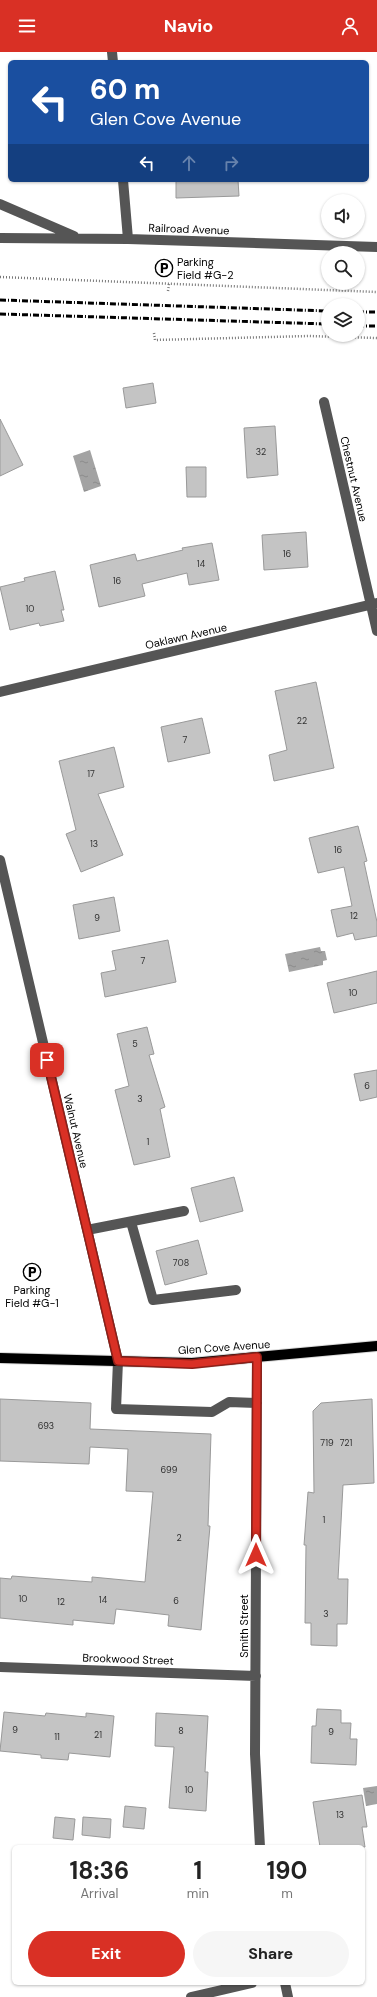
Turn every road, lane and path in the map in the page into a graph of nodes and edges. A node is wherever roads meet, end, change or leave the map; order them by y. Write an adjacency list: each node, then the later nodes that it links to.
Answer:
1 (123, 182): 5 (street)
2 (0, 204): 4 (street)
3 (0, 238): 4 (street, Railroad Avenue)
4 (78, 238): 5 (street, Railroad Avenue)
5 (128, 239): 6 (street, Railroad Avenue)
6 (377, 247)
7 (0, 277): 8 (path)
8 (169, 283): 9 (path); 10 (path)
9 (168, 291)
10 (377, 292)
11 (154, 333): 12 (path)
12 (377, 338)
13 (324, 402): 14 (street, Chestnut Avenue)
14 (374, 604): 15 (street, Chestnut Avenue); 16 (street, Oaklawn Avenue)
15 (377, 631)
16 (0, 692)
17 (0, 860): 20 (street, Walnut Avenue)
18 (184, 1211): 19 (street)
19 (132, 1222): 20 (street); 21 (street)
20 (87, 1230): 25 (street, Walnut Avenue)
21 (236, 1290)
22 (377, 1346): 23 (main road, Glen Cove Avenue)
23 (257, 1357): 25 (main road, Glen Cove Avenue); 26 (street, Smith Street)
24 (0, 1358): 25 (main road, Glen Cove Avenue)
25 (118, 1361): 26 (street, Walnut Avenue)
26 (257, 1403): 28 (street, Smith Street)
27 (0, 1667): 28 (street, Brookwood Street)
28 (256, 1676): 29 (street, Smith Street)
29 (260, 1845)
30 (243, 1985): 32 (street)
31 (285, 1985): 33 (street)
32 (191, 1997)
33 (288, 1997)

